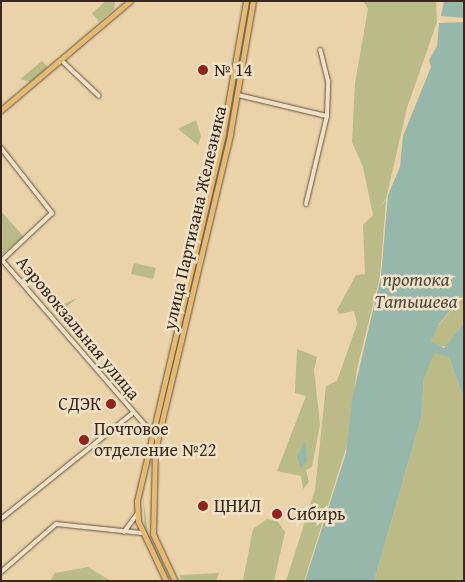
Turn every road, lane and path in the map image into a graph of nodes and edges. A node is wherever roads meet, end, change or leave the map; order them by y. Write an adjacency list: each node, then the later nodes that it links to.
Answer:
1 (130, 1): 5 (main road)
2 (246, 1): 10 (main road, улица Партизана Железняка)
3 (252, 1): 6 (main road, улица Партизана Железняка)
4 (320, 50): 9 (street)
5 (61, 60): 7 (street); 8 (main road)
6 (238, 95): 9 (street); 11 (main road, улица Партизана Железняка)
7 (99, 96)
8 (3, 109)
9 (327, 116): 15 (street)
10 (223, 133): 11 (main road); 13 (main road, улица Партизана Железняка)
11 (230, 134): 14 (main road, улица Партизана Железняка)
12 (1, 148): 16 (street)
13 (218, 152): 14 (main road); 17 (main road, улица Партизана Железняка)
14 (226, 153): 18 (main road, улица Партизана Железняка)
15 (306, 204)
16 (2, 260): 19 (street, Аэровокзальная улица)
17 (175, 330): 18 (main road); 20 (main road, улица Партизана Железняка)
18 (183, 331): 21 (main road, улица Партизана Железняка)
19 (134, 413): 20 (street, Аэровокзальная улица); 25 (street, Аэровокзальная улица)
20 (151, 434): 21 (street); 22 (main road, улица Партизана Железняка)
21 (157, 439): 23 (main road, улица Партизана Железняка)
22 (140, 486): 23 (main road); 24 (main road, улица Партизана Железняка)
23 (152, 489): 30 (main road, улица Партизана Железняка)
24 (137, 513): 26 (street); 27 (main road, улица Партизана Железняка)
25 (1, 519)
26 (122, 532): 27 (street); 28 (street)
27 (142, 532): 29 (main road, улица Партизана Железняка)
28 (1, 572)
29 (166, 581)
30 (175, 581)

